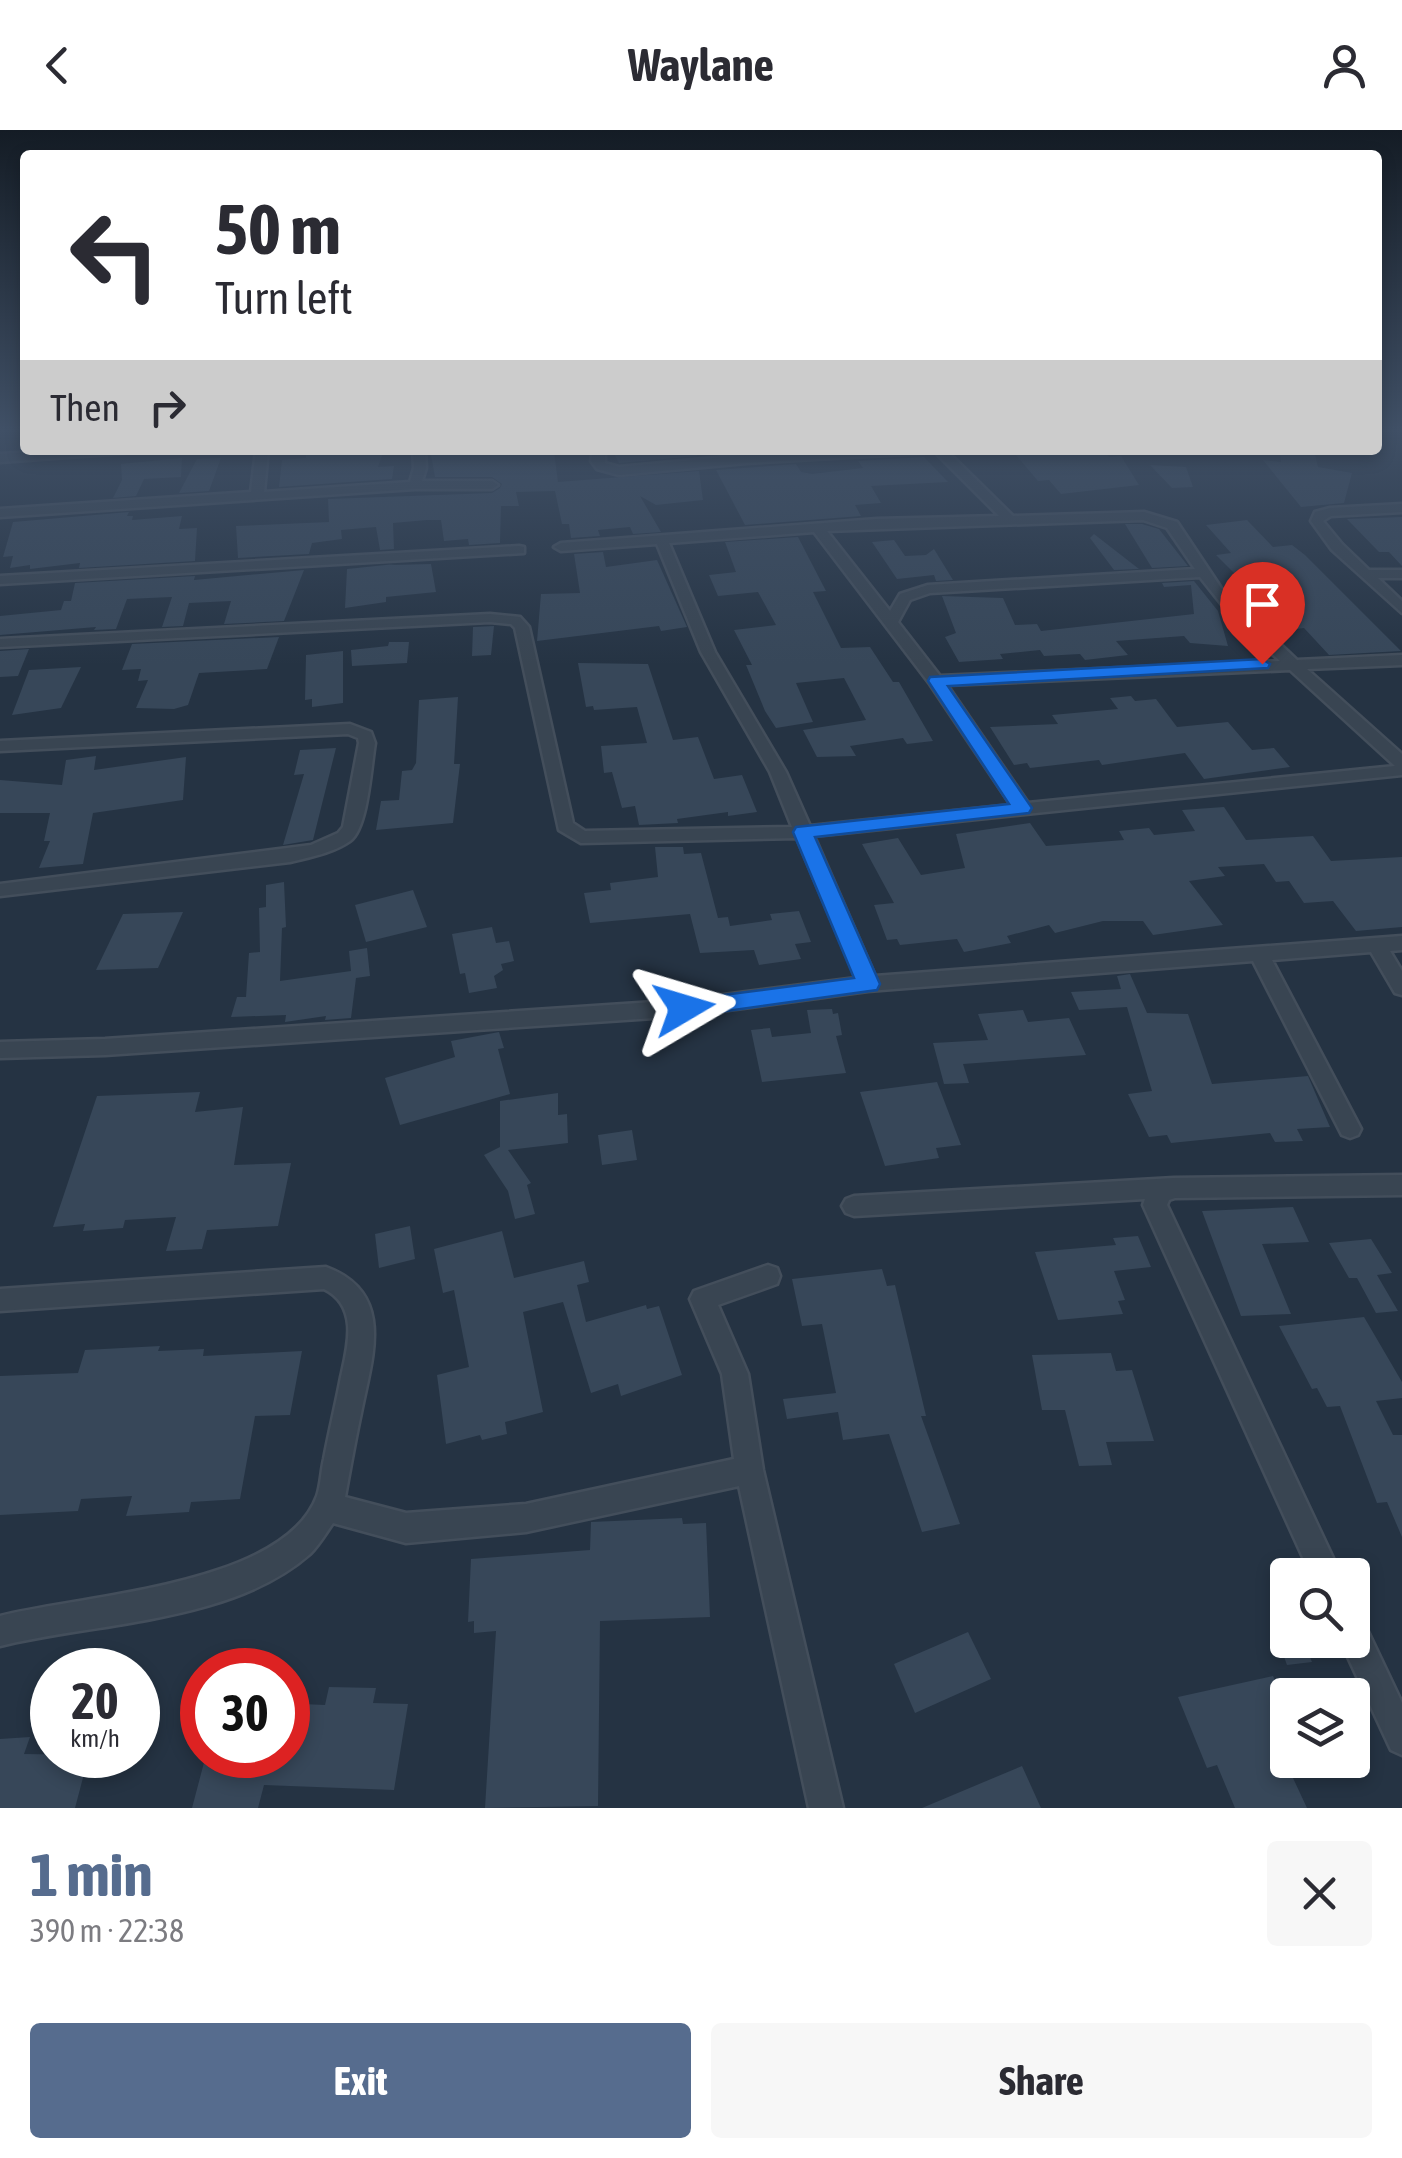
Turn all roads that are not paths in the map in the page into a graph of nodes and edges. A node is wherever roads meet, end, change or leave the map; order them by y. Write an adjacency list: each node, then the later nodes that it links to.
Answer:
1 (71, 508): 4 (street)
2 (998, 508): 5 (street)
3 (1399, 508): 11 (street)
4 (0, 513)
5 (1008, 518): 6 (street); 10 (street)
6 (819, 529): 7 (street); 15 (street)
7 (662, 540): 8 (street); 23 (street)
8 (561, 546)
9 (518, 550): 13 (street)
10 (1203, 572): 15 (street); 18 (street)
11 (1368, 574): 12 (street); 14 (street)
12 (1402, 574)
13 (0, 580)
14 (1402, 609)
15 (891, 622): 19 (street)
16 (0, 643): 23 (street)
17 (1402, 660): 18 (street)
18 (1290, 663): 19 (street); 21 (street)
19 (936, 681): 22 (street)
20 (0, 746): 24 (street)
21 (1402, 767): 22 (street)
22 (1022, 808): 23 (street)
23 (803, 832): 28 (street)
24 (0, 890)
25 (1402, 943): 26 (street)
26 (1377, 945): 27 (street); 29 (street)
27 (1259, 954): 28 (street); 31 (street)
28 (868, 984): 30 (street)
29 (1402, 988)
30 (0, 1050)
31 (1350, 1129)
32 (1402, 1186): 33 (street)
33 (1174, 1188): 34 (street); 39 (street)
34 (854, 1206)
35 (768, 1276): 37 (street)
36 (0, 1300): 38 (street)
37 (749, 1470): 38 (street); 43 (street)
38 (328, 1507): 40 (street)
39 (1318, 1558)
40 (0, 1631)
41 (1364, 1658): 42 (street)
42 (1402, 1739)
43 (826, 1808)

